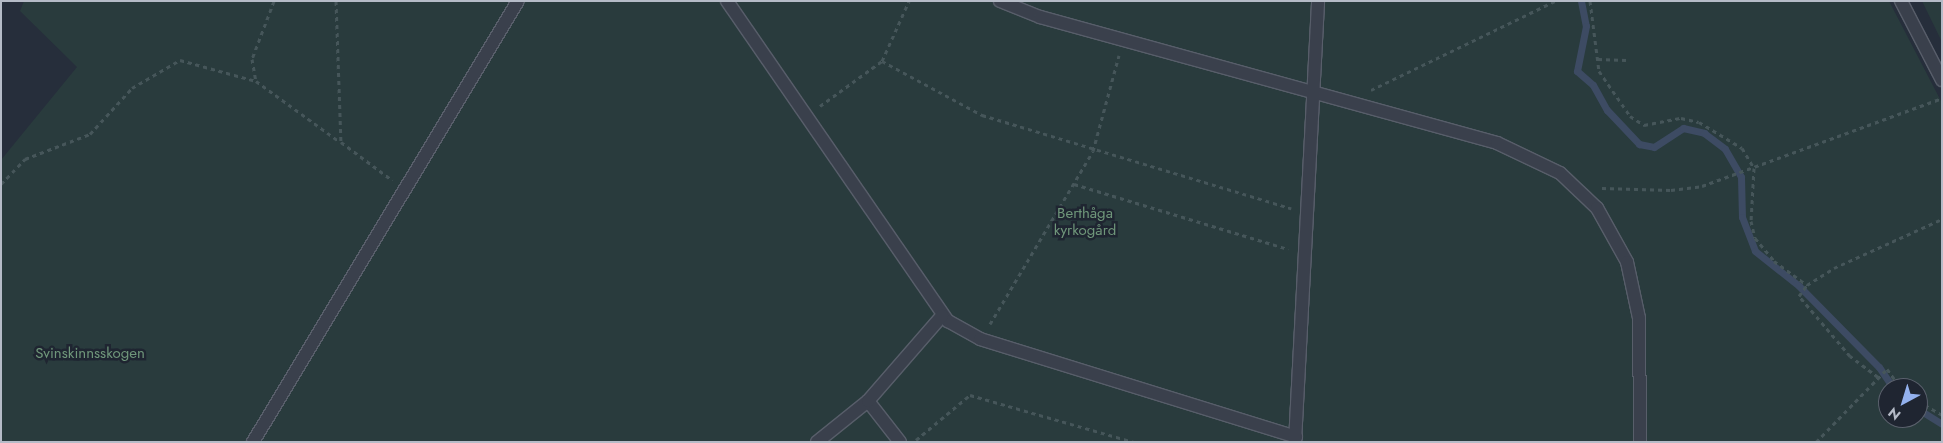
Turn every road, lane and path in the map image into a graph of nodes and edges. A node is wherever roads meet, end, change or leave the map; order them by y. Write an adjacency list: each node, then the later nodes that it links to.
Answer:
1 (274, 1): 16 (path)
2 (336, 1): 21 (path)
3 (518, 1): 27 (lane)
4 (727, 1): 20 (lane)
5 (909, 1): 14 (path)
6 (1000, 1): 11 (lane)
7 (1318, 1): 17 (lane)
8 (1555, 1): 19 (path)
9 (1590, 1): 12 (path)
10 (1901, 1): 15 (lane)
11 (1123, 40): 17 (lane); 22 (path)
12 (1598, 59): 13 (path); 23 (path)
13 (1626, 60)
14 (882, 61): 20 (path); 22 (path)
15 (1942, 80)
16 (256, 81): 21 (path); 24 (path)
17 (1314, 92): 19 (lane); 28 (lane)
18 (1942, 98): 23 (path)
19 (1347, 101): 26 (lane)
20 (807, 115): 32 (lane)
21 (341, 142): 27 (path)
22 (1093, 152): 25 (path); 28 (path)
23 (1754, 168): 26 (path); 31 (path)
24 (1, 184)
25 (1074, 184): 30 (path); 33 (path)
26 (1576, 185): 45 (lane)
27 (403, 187): 40 (lane)
28 (1309, 213): 30 (lane)
29 (1942, 219): 31 (path)
30 (1307, 255): 39 (lane)
31 (1808, 285): 34 (path)
32 (942, 316): 33 (lane); 36 (lane)
33 (980, 339): 39 (lane)
34 (1878, 377): 35 (path); 46 (path)
35 (1894, 378)
36 (868, 401): 41 (lane); 42 (lane)
37 (1928, 406): 38 (path)
38 (1942, 414)
39 (1296, 439)
40 (253, 442)
41 (817, 442)
42 (900, 442)
43 (914, 442): 44 (path)
44 (1134, 442)
45 (1640, 442)
46 (1816, 442)

